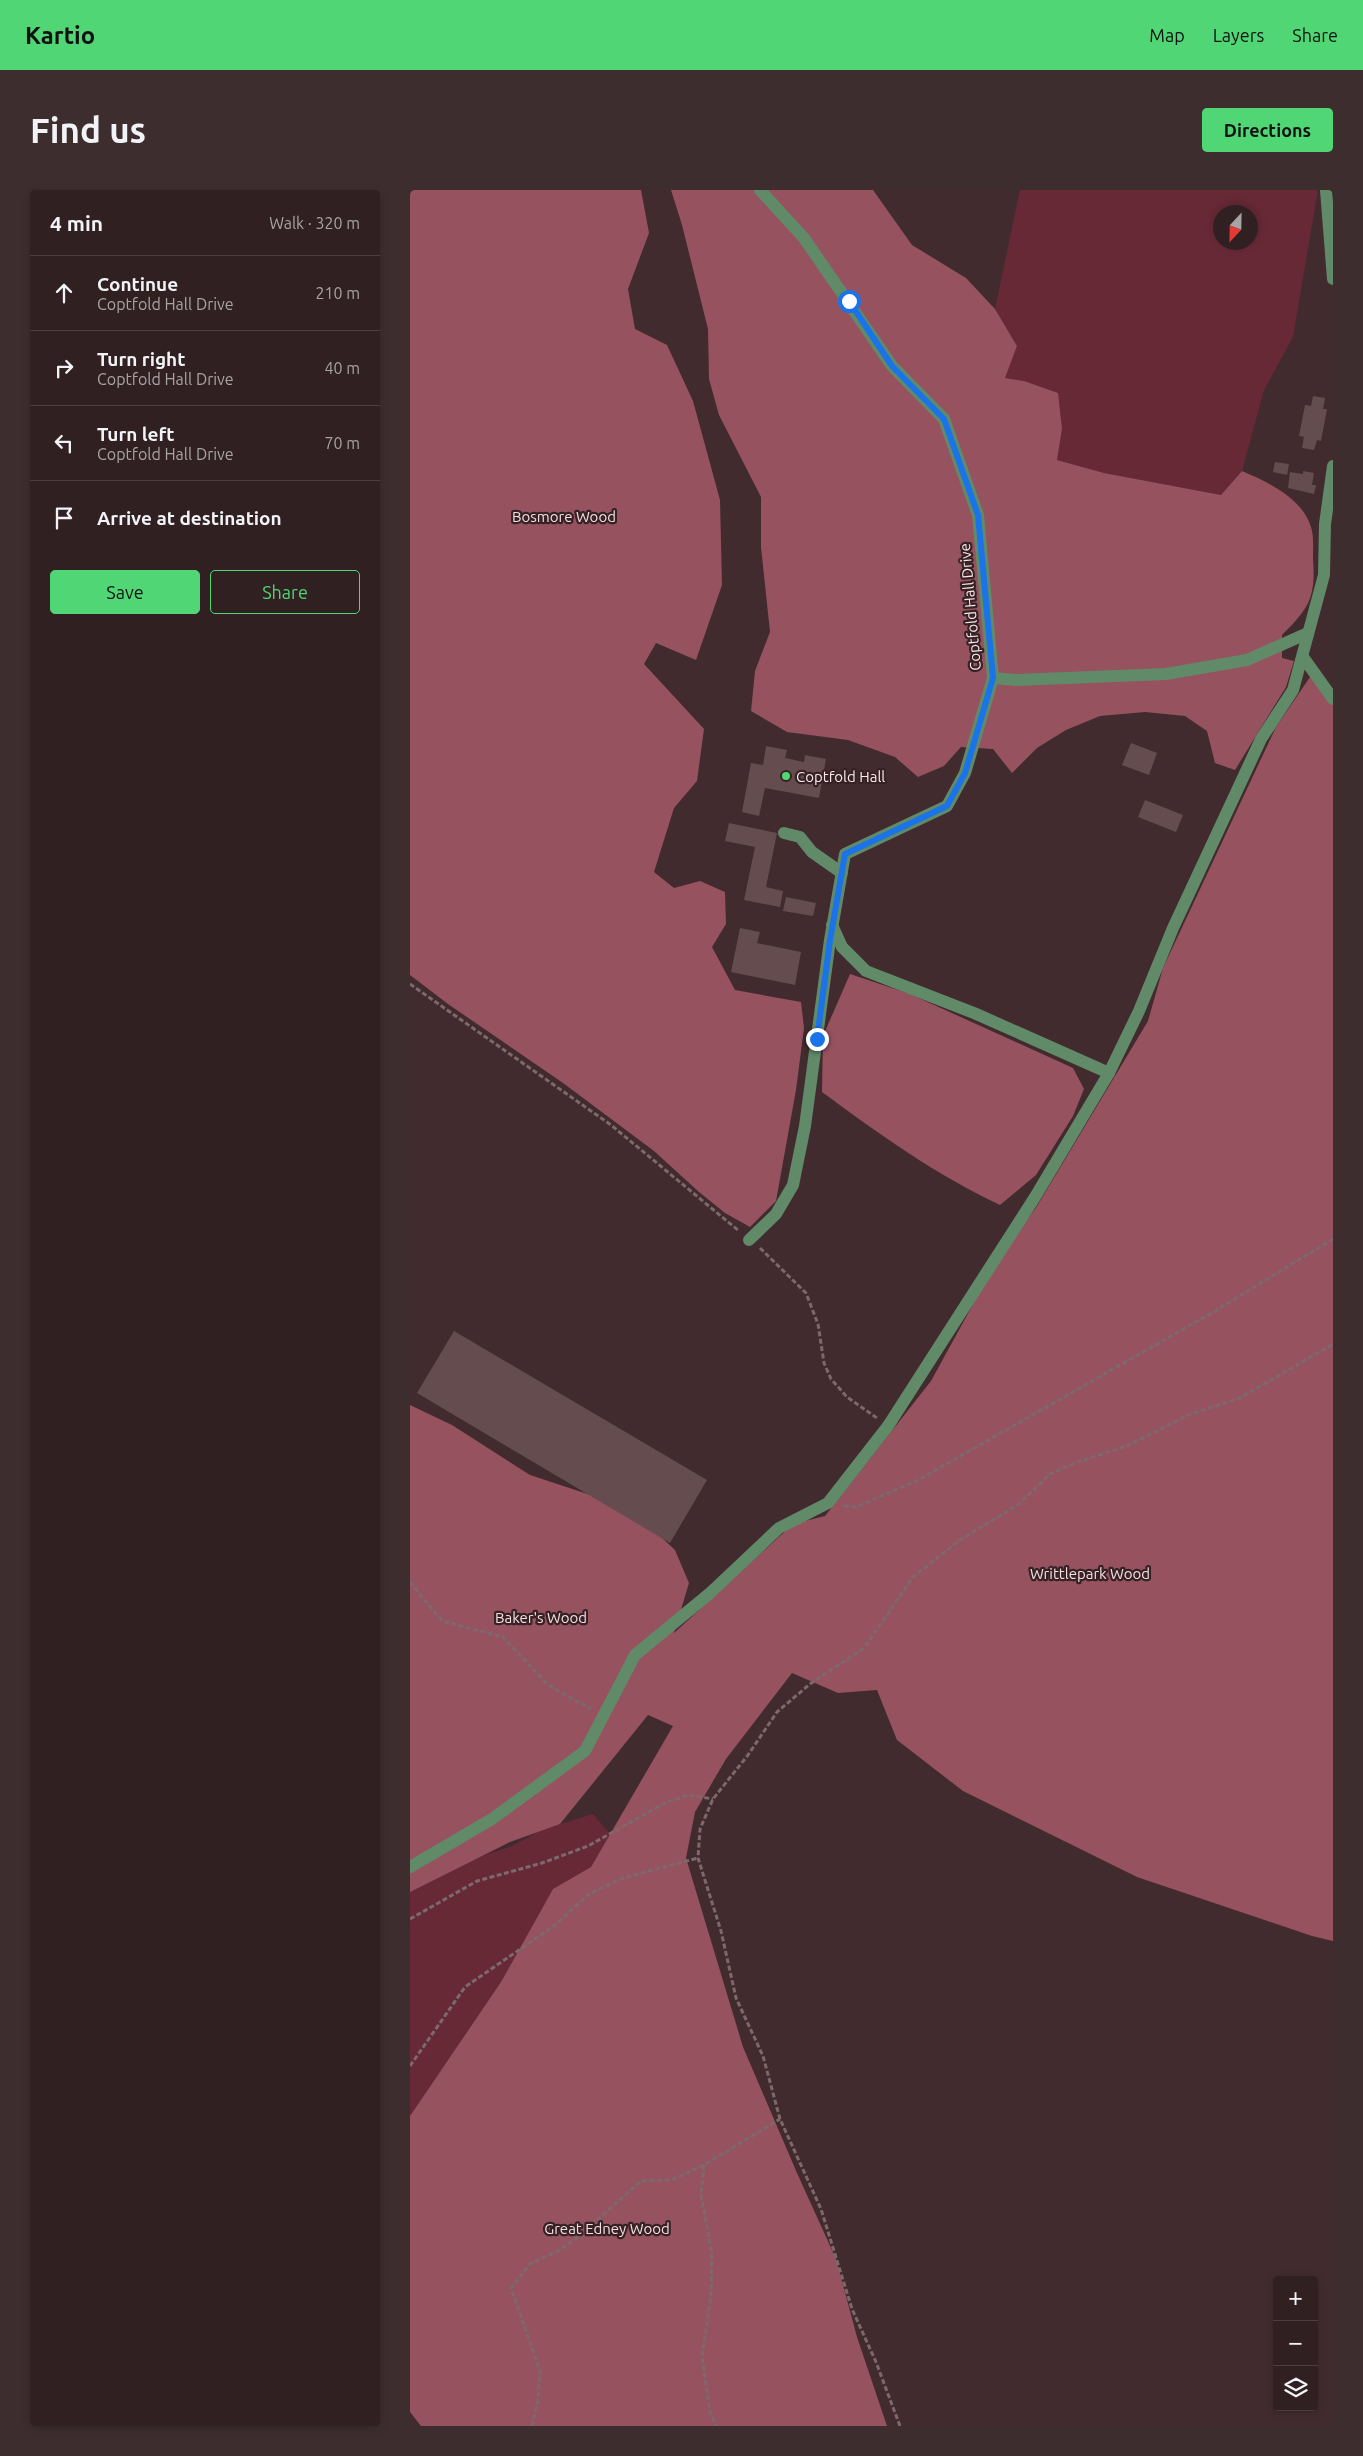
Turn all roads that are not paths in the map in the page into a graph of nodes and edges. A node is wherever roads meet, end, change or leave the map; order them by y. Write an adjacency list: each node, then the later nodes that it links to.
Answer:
1 (760, 190): 8 (lane, Coptfold Hall Drive)
2 (1326, 190): 3 (lane)
3 (1333, 274): 4 (lane)
4 (1333, 279)
5 (1333, 466): 6 (lane)
6 (1308, 633): 7 (lane); 8 (lane)
7 (1304, 657): 9 (lane); 13 (lane)
8 (993, 678): 11 (lane, Coptfold Hall Drive)
9 (1333, 699)
10 (784, 833): 11 (lane)
11 (842, 872): 12 (lane, Coptfold Hall Drive)
12 (832, 925): 13 (lane); 14 (lane, Coptfold Hall Drive)
13 (1109, 1073): 15 (lane)
14 (750, 1240)
15 (410, 1867)

